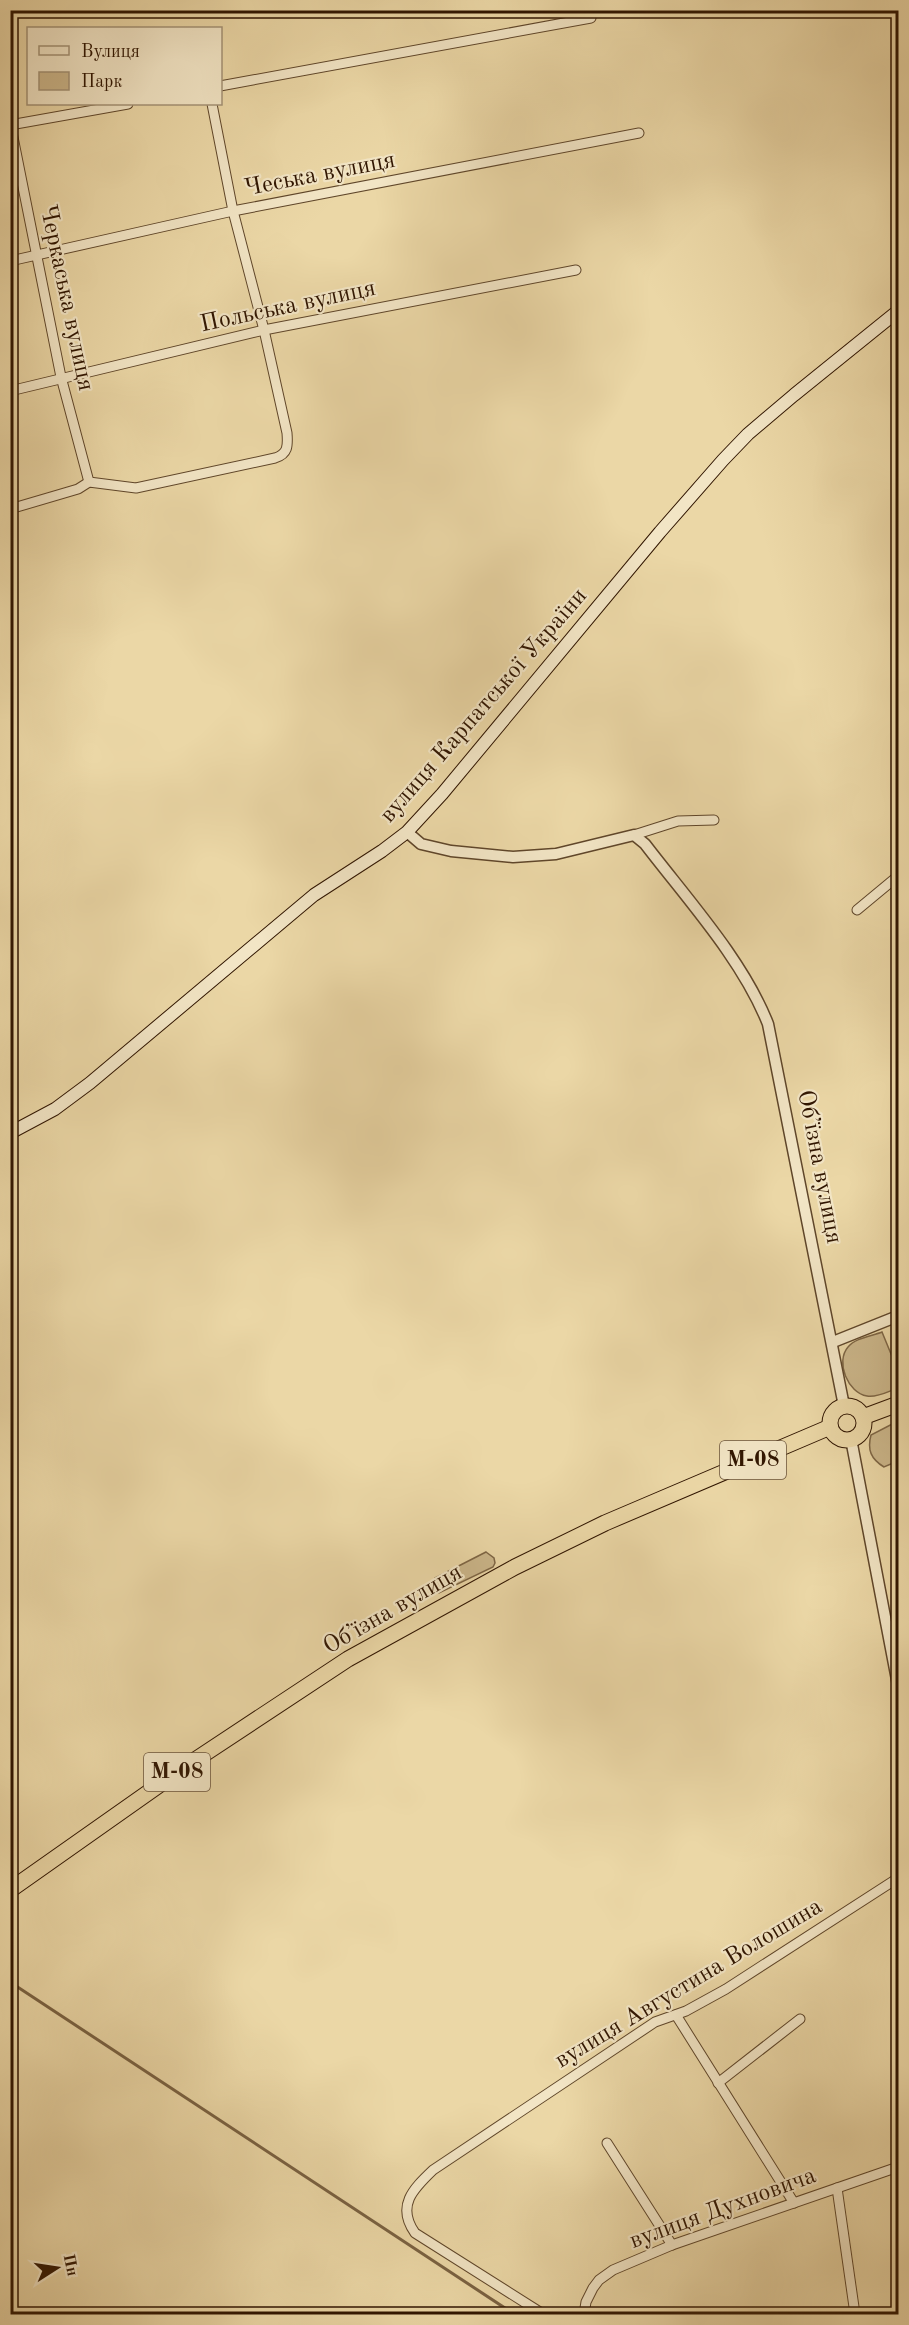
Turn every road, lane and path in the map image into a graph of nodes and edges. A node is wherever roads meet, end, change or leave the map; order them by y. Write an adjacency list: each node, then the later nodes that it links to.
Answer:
1 (591, 18): 2 (street)
2 (222, 86)
3 (122, 105): 5 (street)
4 (212, 105): 7 (street)
5 (11, 124): 8 (street, Черкаська вулиця)
6 (639, 133): 7 (street, Чеська вулиця)
7 (233, 211): 8 (street, Чеська вулиця); 12 (street)
8 (37, 255): 9 (street, Чеська вулиця); 13 (street, Черкаська вулиця)
9 (10, 261)
10 (576, 270): 12 (street, Польська вулиця)
11 (898, 311): 18 (main road, вулиця Карпатської України)
12 (264, 330): 13 (street, Польська вулиця); 15 (street)
13 (61, 377): 14 (street, Польська вулиця); 15 (street, Черкаська вулиця)
14 (10, 391)
15 (89, 482): 16 (street)
16 (10, 509)
17 (714, 820): 19 (street)
18 (406, 832): 19 (street); 22 (main road, вулиця Карпатської України)
19 (634, 834): 24 (street, Обʼїзна вулиця)
20 (898, 876): 21 (street)
21 (857, 910)
22 (10, 1133)
23 (898, 1316): 24 (street)
24 (833, 1342): 26 (street, Обʼїзна вулиця)
25 (898, 1404): 27 (highway)
26 (844, 1406): 27 (highway); 28 (highway)
27 (862, 1417): 29 (highway)
28 (830, 1426): 29 (highway); 32 (highway, Обʼїзна вулиця / М-08)
29 (851, 1439): 30 (street)
30 (898, 1685)
31 (898, 1878): 33 (street, вулиця Августина Волошина)
32 (10, 1890)
33 (676, 2015): 35 (street); 41 (street, вулиця Августина Волошина)
34 (800, 2019): 35 (street)
35 (718, 2083): 39 (street)
36 (607, 2143): 40 (street)
37 (898, 2167): 38 (street, вулиця Духновича)
38 (837, 2188): 39 (street, вулиця Духновича); 43 (street)
39 (794, 2203): 40 (street, вулиця Духновича)
40 (672, 2245): 42 (street, вулиця Духновича)
41 (543, 2314)
42 (584, 2314)
43 (855, 2314)

